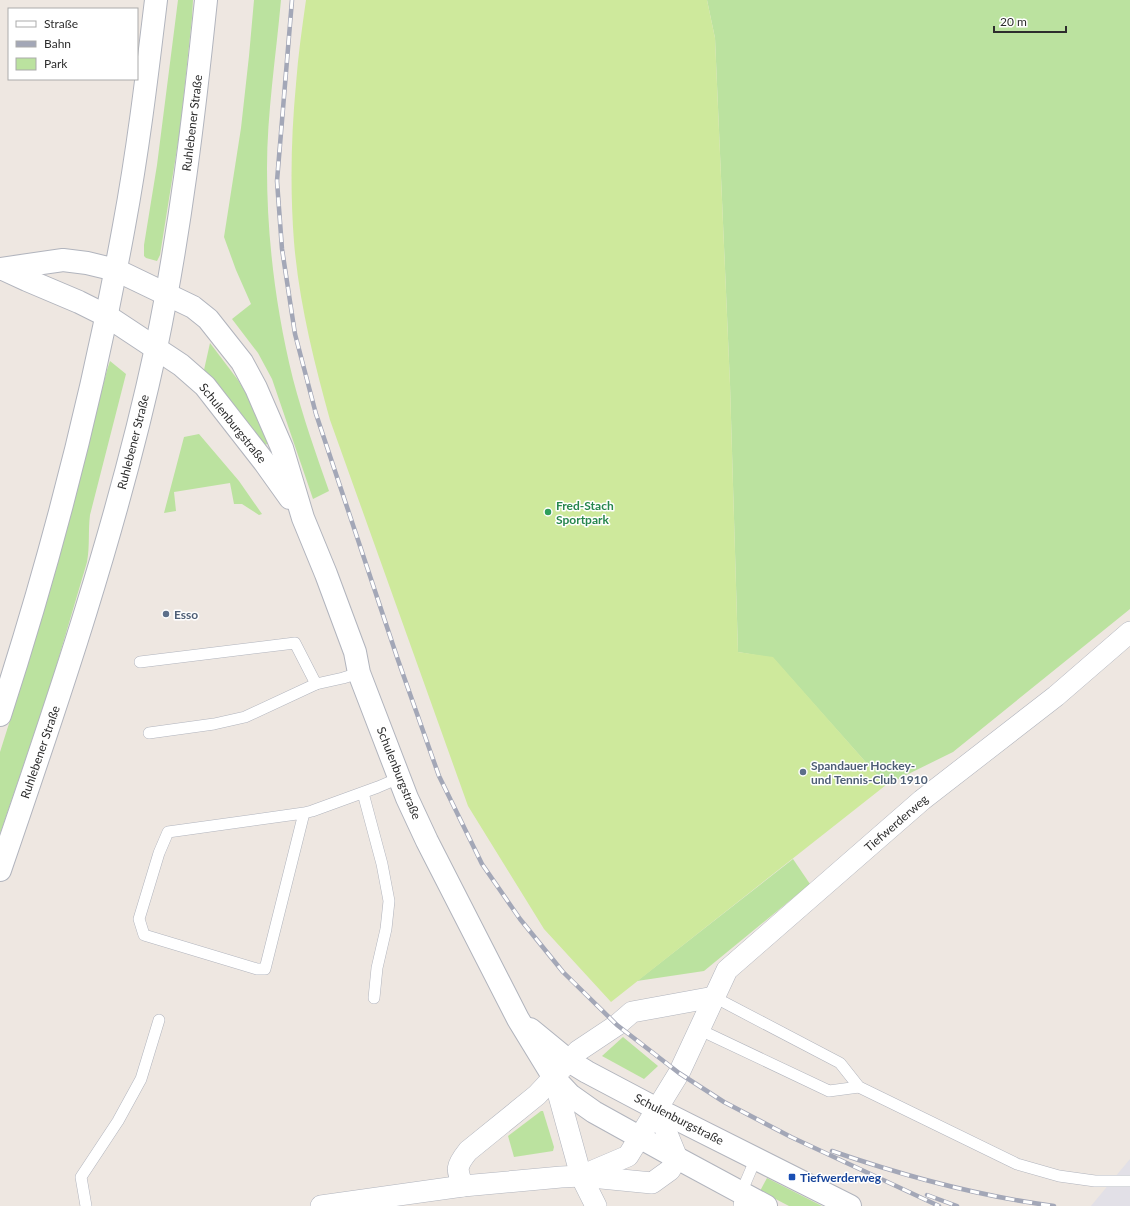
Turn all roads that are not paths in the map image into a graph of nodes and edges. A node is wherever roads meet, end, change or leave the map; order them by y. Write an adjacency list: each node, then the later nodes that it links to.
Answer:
1 (156, 0): 4 (street)
2 (206, 0): 5 (street, Ruhlebener Straße)
3 (2, 269): 4 (street, Schulenburgstraße); 6 (street, Schulenburgstraße)
4 (116, 270): 5 (street, Schulenburgstraße); 6 (street)
5 (166, 294): 7 (street, Ruhlebener Straße); 8 (street, Schulenburgstraße)
6 (107, 316): 7 (street, Schulenburgstraße); 13 (street)
7 (156, 348): 8 (street, Schulenburgstraße); 18 (street, Ruhlebener Straße)
8 (303, 518): 11 (street, Schulenburgstraße)
9 (1130, 632): 19 (street, Tiefwerderweg)
10 (140, 662): 12 (lane)
11 (359, 673): 12 (lane); 15 (street, Schulenburgstraße)
12 (316, 684): 14 (lane)
13 (0, 714)
14 (149, 734)
15 (399, 778): 16 (lane); 21 (street, Schulenburgstraße)
16 (363, 793): 17 (lane); 20 (lane)
17 (304, 812): 17 (lane)
18 (0, 870)
19 (714, 997): 23 (street, Tiefwerderweg); 24 (street); 26 (lane)
20 (374, 998)
21 (518, 1019): 24 (street, Schulenburgstraße); 25 (street, Schulenburgstraße)
22 (159, 1020): 35 (lane)
23 (698, 1029): 26 (lane); 27 (street, Tiefwerderweg)
24 (569, 1061): 25 (street); 27 (street, Schulenburgstraße)
25 (554, 1078): 28 (street, Schulenburgstraße); 31 (street); 33 (street)
26 (859, 1087): 32 (lane)
27 (657, 1109): 28 (street, Tiefwerderweg); 29 (street); 30 (street, Schulenburgstraße)
28 (640, 1138): 29 (street, Schulenburgstraße); 31 (street, Tiefwerderweg)
29 (677, 1158): 31 (street, Tiefwerderweg); 34 (street, Schulenburgstraße)
30 (756, 1158): 34 (lane); 39 (street, Schulenburgstraße)
31 (581, 1176): 33 (street, Tiefwerderweg); 37 (street)
32 (1130, 1181)
33 (462, 1186): 36 (street, Tiefwerderweg)
34 (740, 1200): 38 (street, Schulenburgstraße)
35 (86, 1206)
36 (321, 1206)
37 (596, 1206)
38 (766, 1206)
39 (850, 1206)

